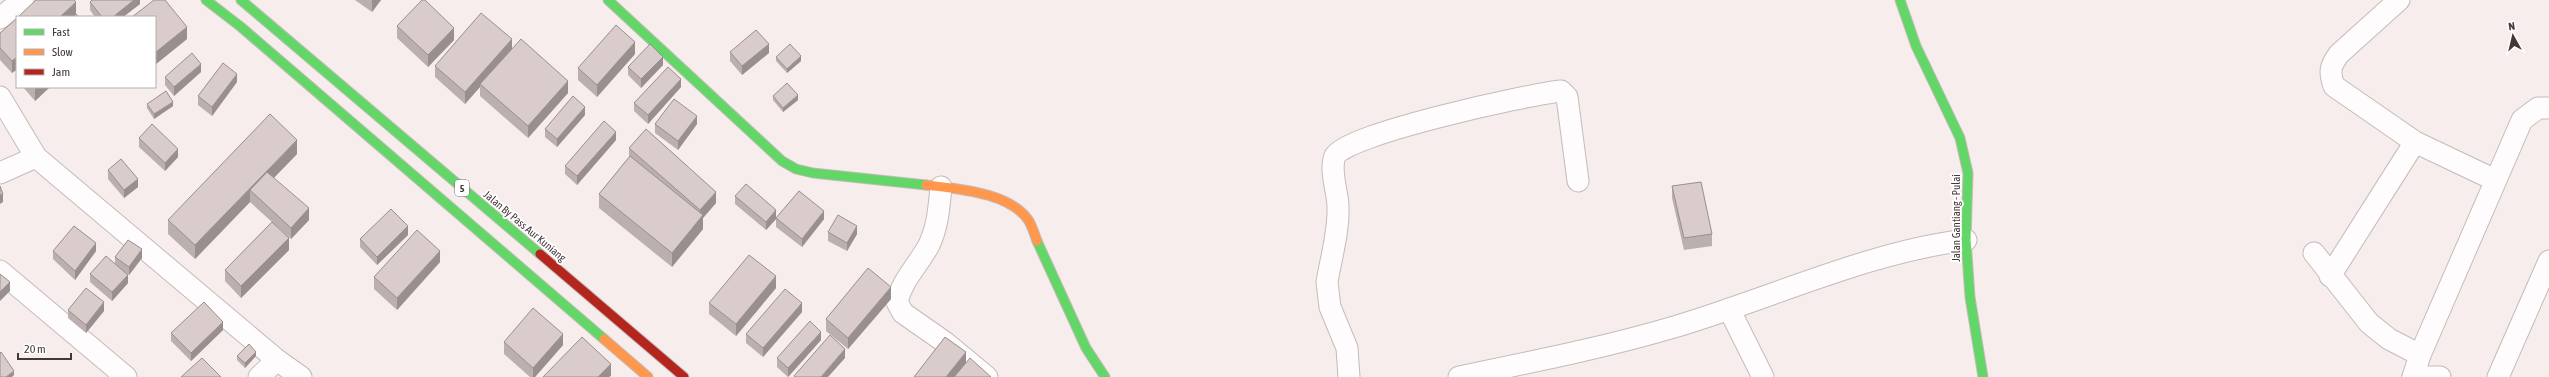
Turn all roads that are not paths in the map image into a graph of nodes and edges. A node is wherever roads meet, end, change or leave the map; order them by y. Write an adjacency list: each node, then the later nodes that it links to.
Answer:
1 (23, 0): 7 (street)
2 (206, 0): 8 (main road, Jalan By Pass Aur Kuniang / 5)
3 (241, 0): 8 (main road, Jalan By Pass Aur Kuniang / 5)
4 (608, 0): 16 (main road)
5 (1900, 0): 17 (main road, Jalan Gantiang - Pulai)
6 (2399, 0): 11 (street)
7 (0, 18)
8 (247, 19): 28 (main road, Jalan By Pass Aur Kuniang / 5); 29 (main road, Jalan By Pass Aur Kuniang / 5)
9 (0, 97): 12 (street)
10 (2549, 108): 14 (street)
11 (2415, 142): 14 (street); 21 (street)
12 (36, 157): 13 (street); 24 (street)
13 (0, 173)
14 (2495, 180): 23 (street)
15 (1578, 181): 32 (street)
16 (941, 187): 30 (street); 31 (main road)
17 (1966, 240): 22 (street); 35 (main road, Jalan Gantiang - Pulai)
18 (2314, 253): 21 (street)
19 (2549, 261): 38 (street)
20 (0, 271): 25 (street)
21 (2330, 276): 23 (street)
22 (1729, 309): 33 (street); 34 (street)
23 (2420, 355): 36 (street)
24 (276, 360): 26 (street); 27 (street)
25 (126, 377)
26 (259, 377)
27 (301, 377)
28 (648, 377)
29 (684, 377)
30 (987, 377)
31 (1105, 377)
32 (1349, 377)
33 (1459, 377)
34 (1763, 377)
35 (1983, 377)
36 (2413, 377): 37 (street)
37 (2440, 377)
38 (2498, 377)

